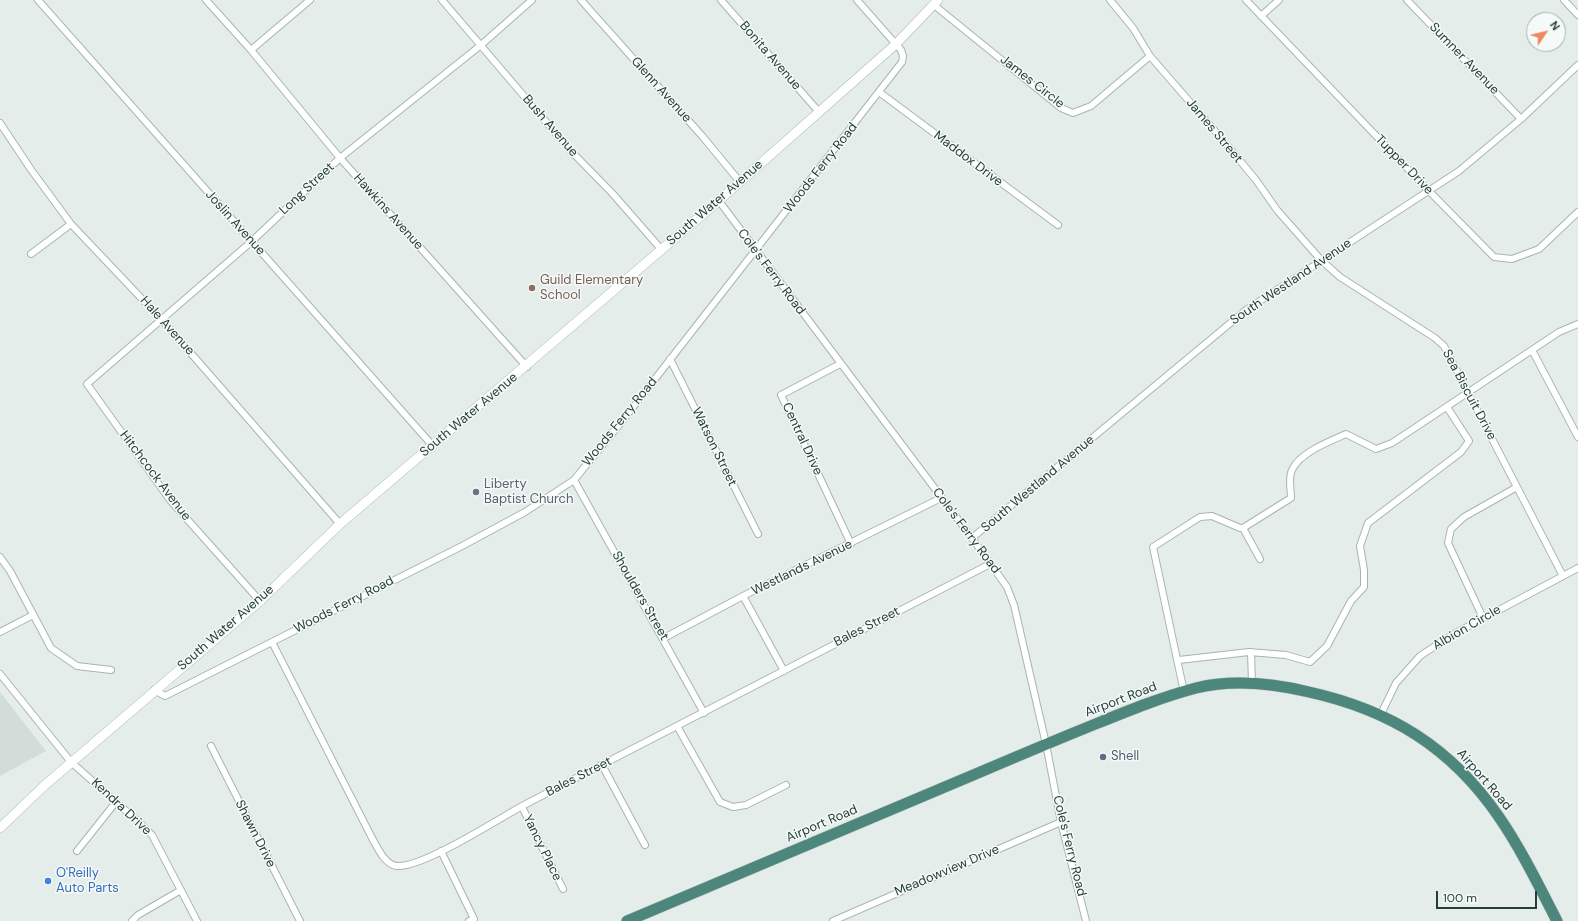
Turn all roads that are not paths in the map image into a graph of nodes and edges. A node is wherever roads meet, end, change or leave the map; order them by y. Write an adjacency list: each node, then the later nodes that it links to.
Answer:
1 (38, 0): 33 (street, Joslin Avenue)
2 (206, 0): 19 (street, Hawkins Avenue)
3 (310, 0): 19 (street)
4 (442, 0): 18 (street, Bush Avenue)
5 (532, 0): 18 (street, Long Street)
6 (581, 0): 27 (street, Glenn Avenue)
7 (721, 0): 23 (street, Bonita Avenue)
8 (857, 0): 17 (street)
9 (1110, 0): 20 (street, James Street)
10 (1246, 0): 16 (street, Tupper Drive)
11 (1279, 0): 16 (street)
12 (1407, 0): 24 (street, Sumner Avenue)
13 (1564, 0): 15 (street)
14 (936, 2): 17 (main road, South Water Avenue); 20 (street, James Circle)
15 (1578, 15)
16 (1261, 16): 28 (street, Tupper Drive)
17 (896, 44): 22 (street, Woods Ferry Road); 23 (main road, South Water Avenue)
18 (481, 45): 26 (street, Long Street); 34 (street, Bush Avenue)
19 (251, 50): 26 (street, Hawkins Avenue)
20 (1150, 56): 37 (street, James Street)
21 (1578, 65): 24 (street, South Westland Avenue)
22 (879, 92): 32 (street, Maddox Drive); 35 (street, Woods Ferry Road)
23 (819, 112): 27 (main road, South Water Avenue)
24 (1521, 119): 28 (street, South Westland Avenue)
25 (0, 123): 31 (street, Hale Avenue)
26 (340, 158): 33 (street, Long Street); 43 (street, Hawkins Avenue)
27 (740, 182): 29 (main road, South Water Avenue)
28 (1429, 192): 30 (street, Tupper Drive); 37 (street, South Westland Avenue)
29 (718, 201): 34 (main road, South Water Avenue); 35 (street, Cole's Ferry Road)
30 (1578, 212)
31 (71, 224): 36 (street); 38 (street, Hale Avenue)
32 (1058, 225)
33 (251, 242): 38 (street, Long Street); 48 (street, Joslin Avenue)
34 (661, 249): 43 (main road, South Water Avenue)
35 (755, 252): 41 (street, Woods Ferry Road); 42 (street, Cole's Ferry Road)
36 (31, 254)
37 (1321, 260): 45 (street, Sea Biscuit Drive); 55 (street, South Westland Avenue)
38 (161, 319): 44 (street, Long Street); 52 (street, Hale Avenue)
39 (1578, 324): 40 (street)
40 (1532, 350): 45 (street); 47 (street)
41 (670, 359): 49 (street, Woods Ferry Road); 54 (street, Watson Street)
42 (840, 364): 51 (street, Cole's Ferry Road); 56 (street, Central Drive)
43 (527, 367): 48 (main road, South Water Avenue)
44 (87, 384): 63 (street, Hitchcock Avenue)
45 (1468, 393): 46 (street); 50 (street, Sea Biscuit Drive)
46 (1447, 407): 53 (street); 69 (street)
47 (1578, 437)
48 (432, 445): 52 (main road, South Water Avenue)
49 (574, 480): 67 (street, Shoulders Street); 68 (street, Woods Ferry Road)
50 (1517, 487): 61 (street, Sea Biscuit Drive); 65 (street)
51 (941, 498): 55 (street, Cole's Ferry Road); 56 (street, Westlands Avenue)
52 (340, 524): 63 (main road, South Water Avenue)
53 (1243, 528): 58 (street); 70 (street)
54 (758, 534)
55 (972, 538): 59 (street, Cole's Ferry Road)
56 (851, 544): 62 (street, Westlands Avenue)
57 (0, 557): 64 (street)
58 (1260, 559)
59 (990, 564): 72 (street, Bales Street); 80 (street, Cole's Ferry Road)
60 (1578, 568): 61 (street, Albion Circle)
61 (1563, 576): 65 (street, Albion Circle)
62 (743, 596): 67 (street, Westlands Avenue); 72 (street)
63 (260, 601): 75 (main road, South Water Avenue)
64 (33, 615): 66 (street); 71 (street)
65 (1483, 618): 78 (street, Albion Circle)
66 (0, 632)
67 (664, 638): 77 (street, Shoulders Street)
68 (272, 642): 75 (street, Woods Ferry Road); 91 (street, Bales Street)
69 (1250, 652): 70 (street); 74 (street)
70 (1179, 660): 76 (street)
71 (111, 670)
72 (784, 670): 77 (street, Bales Street)
73 (0, 674): 82 (street, Kendra Drive)
74 (1252, 683): 76 (highway, Airport Road); 78 (highway, Airport Road)
75 (154, 690): 82 (main road, South Water Avenue)
76 (1184, 692): 80 (highway, Airport Road)
77 (704, 713): 79 (street, Bales Street)
78 (1381, 714): 101 (highway, Airport Road)
79 (677, 726): 83 (street, Bales Street); 84 (street)
80 (1046, 744): 87 (street, Cole's Ferry Road); 99 (highway, Airport Road)
81 (211, 746): 98 (street, Shawn Drive)
82 (71, 762): 85 (street, Kendra Drive); 88 (main road, South Water Avenue)
83 (602, 766): 86 (street, Bales Street); 89 (street)
84 (786, 785)
85 (116, 802): 90 (street); 92 (street, Kendra Drive)
86 (522, 807): 91 (street, Bales Street); 93 (street, Yancy Place)
87 (1061, 822): 95 (street, Cole's Ferry Road); 100 (street, Meadowview Drive)
88 (0, 828)
89 (645, 845)
90 (77, 851)
91 (441, 851): 94 (street)
92 (181, 890): 96 (street); 97 (street, Kendra Drive)
93 (563, 890)
94 (471, 920)
95 (1084, 920)
96 (132, 921)
97 (197, 921)
98 (300, 921)
99 (627, 921)
100 (833, 921)
101 (1557, 921)

